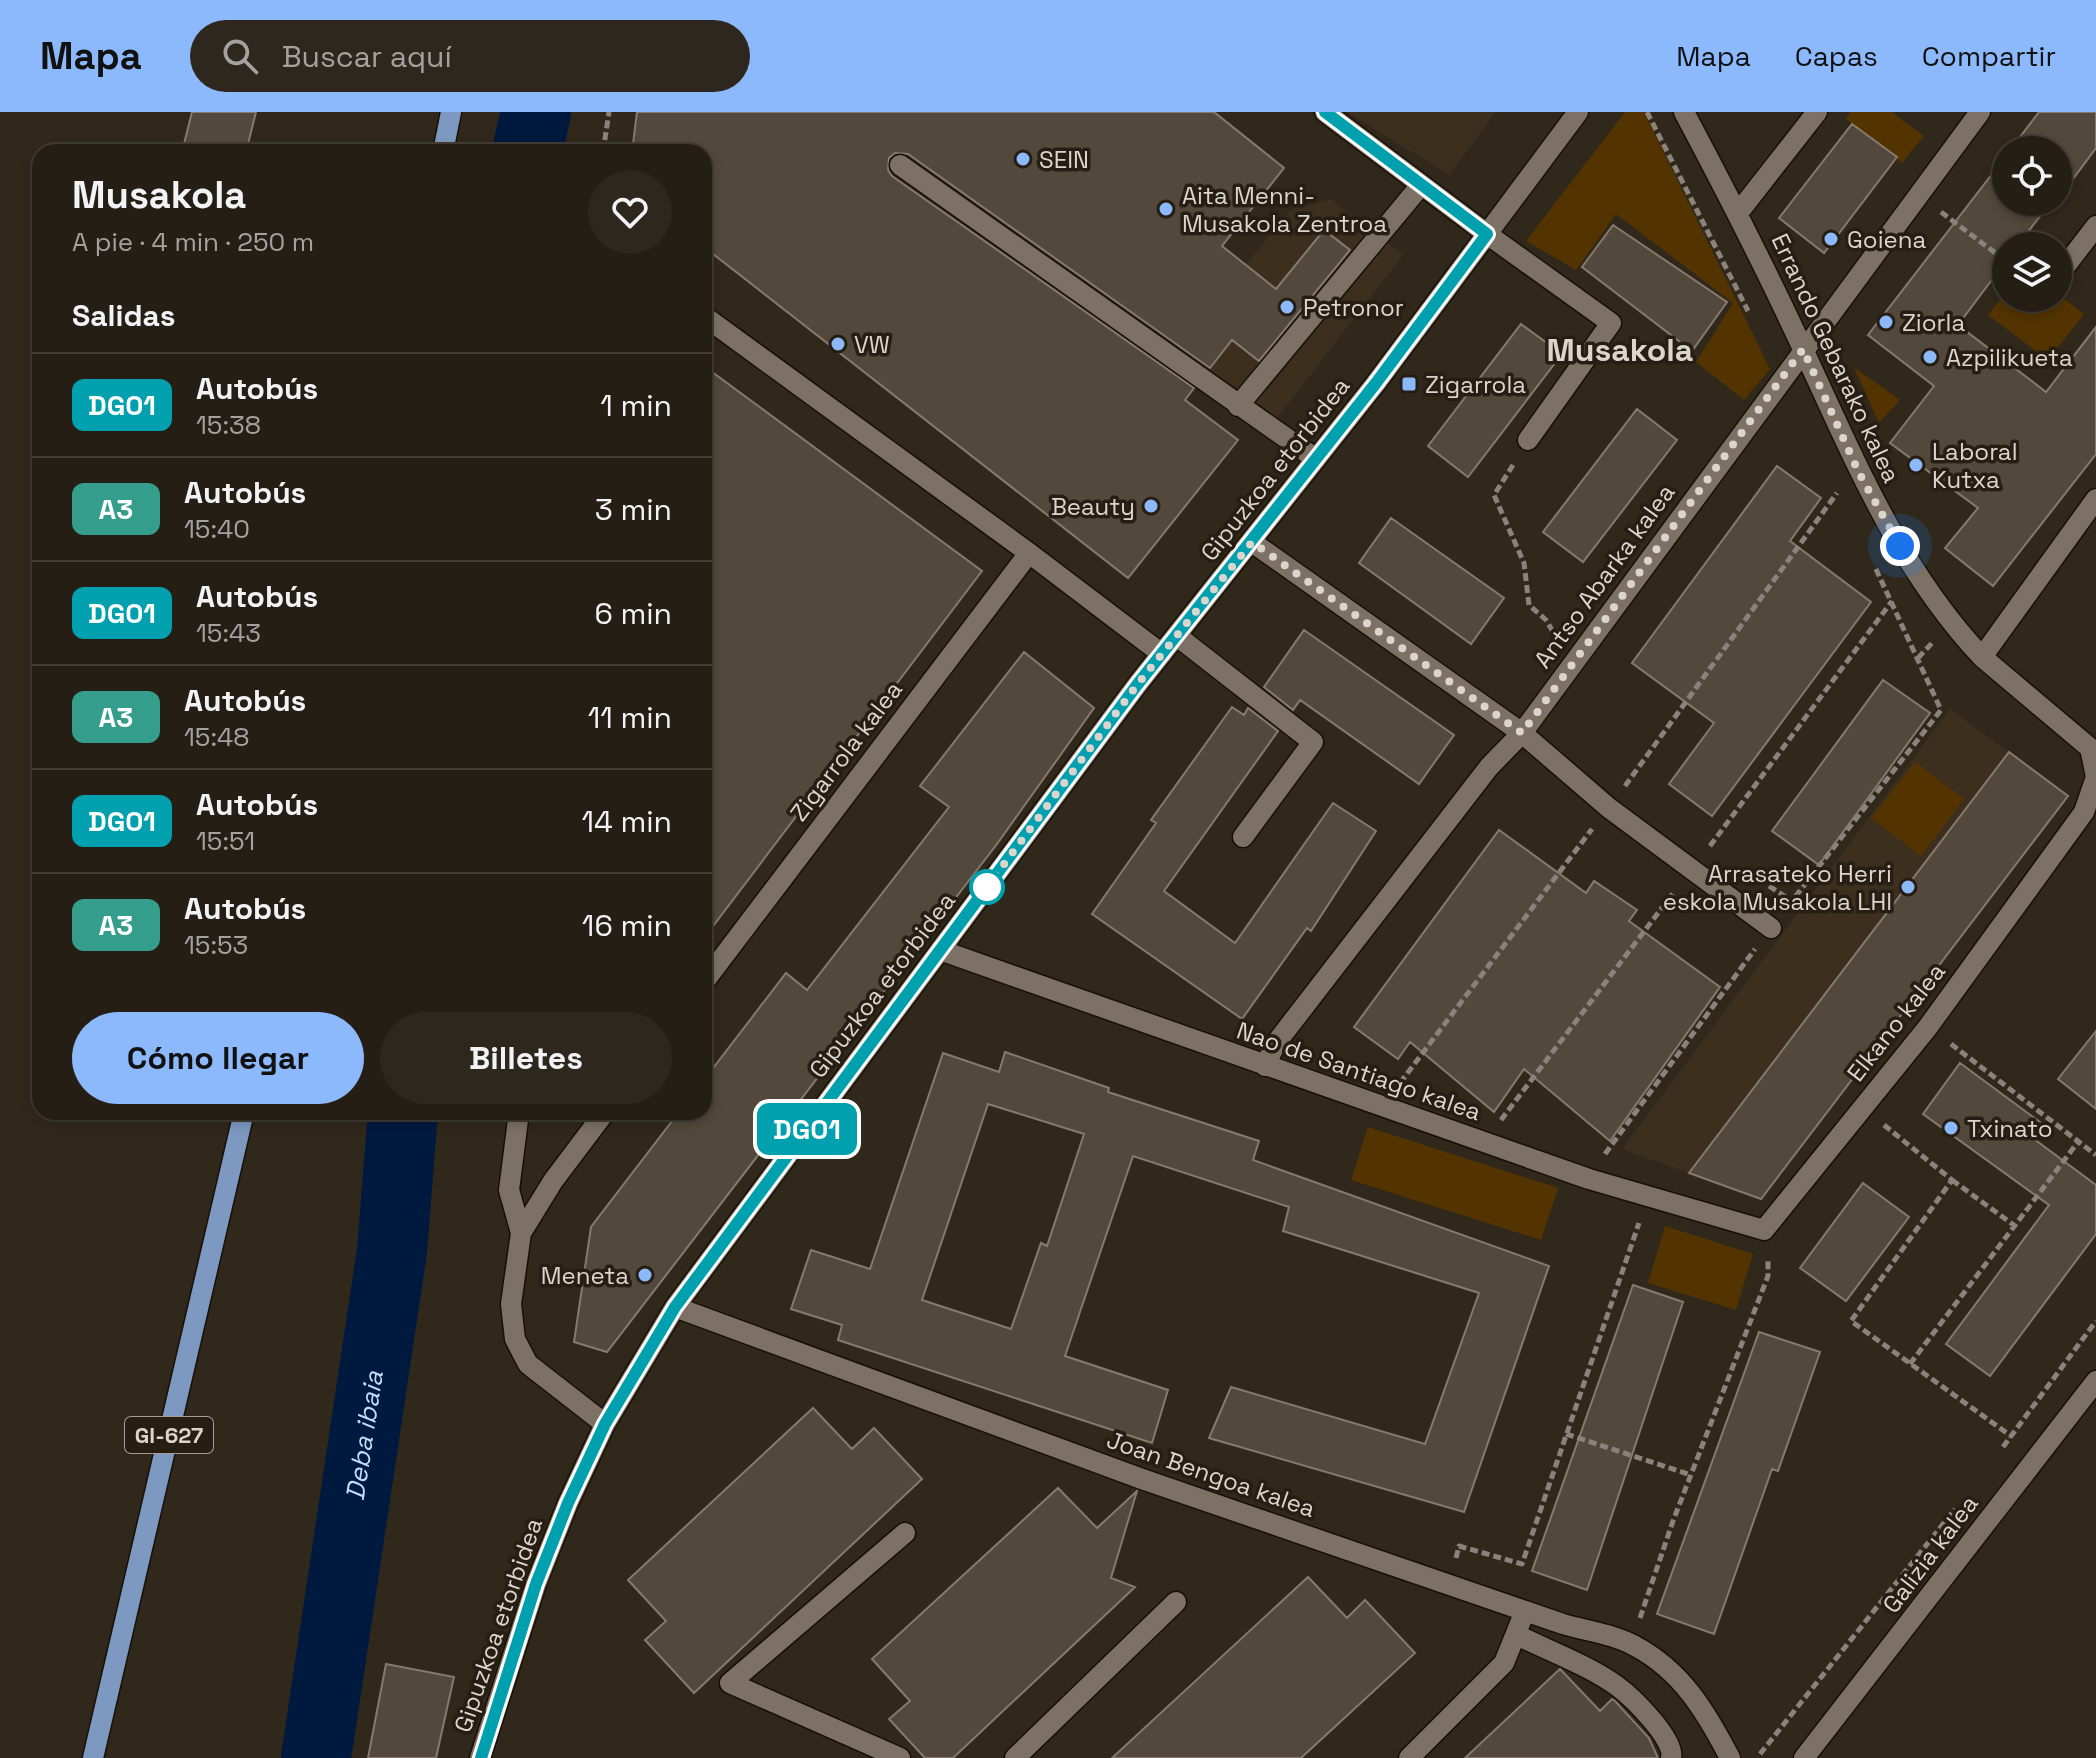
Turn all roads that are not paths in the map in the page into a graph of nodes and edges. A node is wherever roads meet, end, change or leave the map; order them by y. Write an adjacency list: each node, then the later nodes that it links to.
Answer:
1 (451, 112): 7 (main road)
2 (1325, 112): 9 (street)
3 (1578, 112): 12 (street, Gipuzkoa etorbidea)
4 (1684, 112): 10 (street, Errando Gebarako kalea)
5 (1817, 112): 10 (street)
6 (1980, 112): 15 (street, Antso Abarka kalea)
7 (445, 144)
8 (900, 165): 16 (street)
9 (1421, 185): 12 (street); 16 (street)
10 (1738, 213): 15 (street, Errando Gebarako kalea)
11 (2096, 226): 13 (street)
12 (1487, 234): 17 (street); 18 (street, Gipuzkoa etorbidea)
13 (2072, 258)
14 (712, 322): 21 (street)
15 (1803, 349): 24 (street, Errando Gebarako kalea); 25 (street, Antso Abarka kalea)
16 (1238, 406): 18 (street)
17 (1528, 440)
18 (1316, 459): 20 (street, Gipuzkoa etorbidea)
19 (2096, 499): 24 (street)
20 (1252, 542): 22 (street, Gipuzkoa etorbidea); 25 (street)
21 (1029, 553): 23 (street); 29 (street, Zigarrola kalea)
22 (1177, 636): 23 (street, Gipuzkoa etorbidea); 26 (street)
23 (1162, 654): 28 (street, Gipuzkoa etorbidea)
24 (1982, 657): 34 (street, Elkano kalea)
25 (1522, 733): 27 (street); 30 (street, Antso Abarka kalea)
26 (1243, 837)
27 (1771, 928)
28 (940, 950): 30 (street, Nao de Santiago kalea); 36 (street, Gipuzkoa etorbidea)
29 (712, 971)
30 (1265, 1066): 34 (street, Nao de Santiago kalea)
31 (242, 1120): 43 (main road, GI-627)
32 (518, 1120): 35 (street)
33 (599, 1120): 35 (street)
34 (1764, 1230)
35 (521, 1233): 38 (street)
36 (675, 1307): 38 (street, Gipuzkoa etorbidea); 41 (street, Joan Bengoa kalea)
37 (2096, 1381): 50 (street, Galizia kalea)
38 (605, 1424): 44 (street, Gipuzkoa etorbidea)
39 (905, 1533): 45 (street)
40 (1176, 1602): 46 (street)
41 (1525, 1611): 42 (street); 49 (street, Joan Bengoa kalea)
42 (1517, 1635): 47 (street); 48 (street)
43 (93, 1758)
44 (480, 1758)
45 (900, 1758)
46 (1015, 1758)
47 (1409, 1758)
48 (1671, 1758)
49 (1730, 1758)
50 (1804, 1758)

